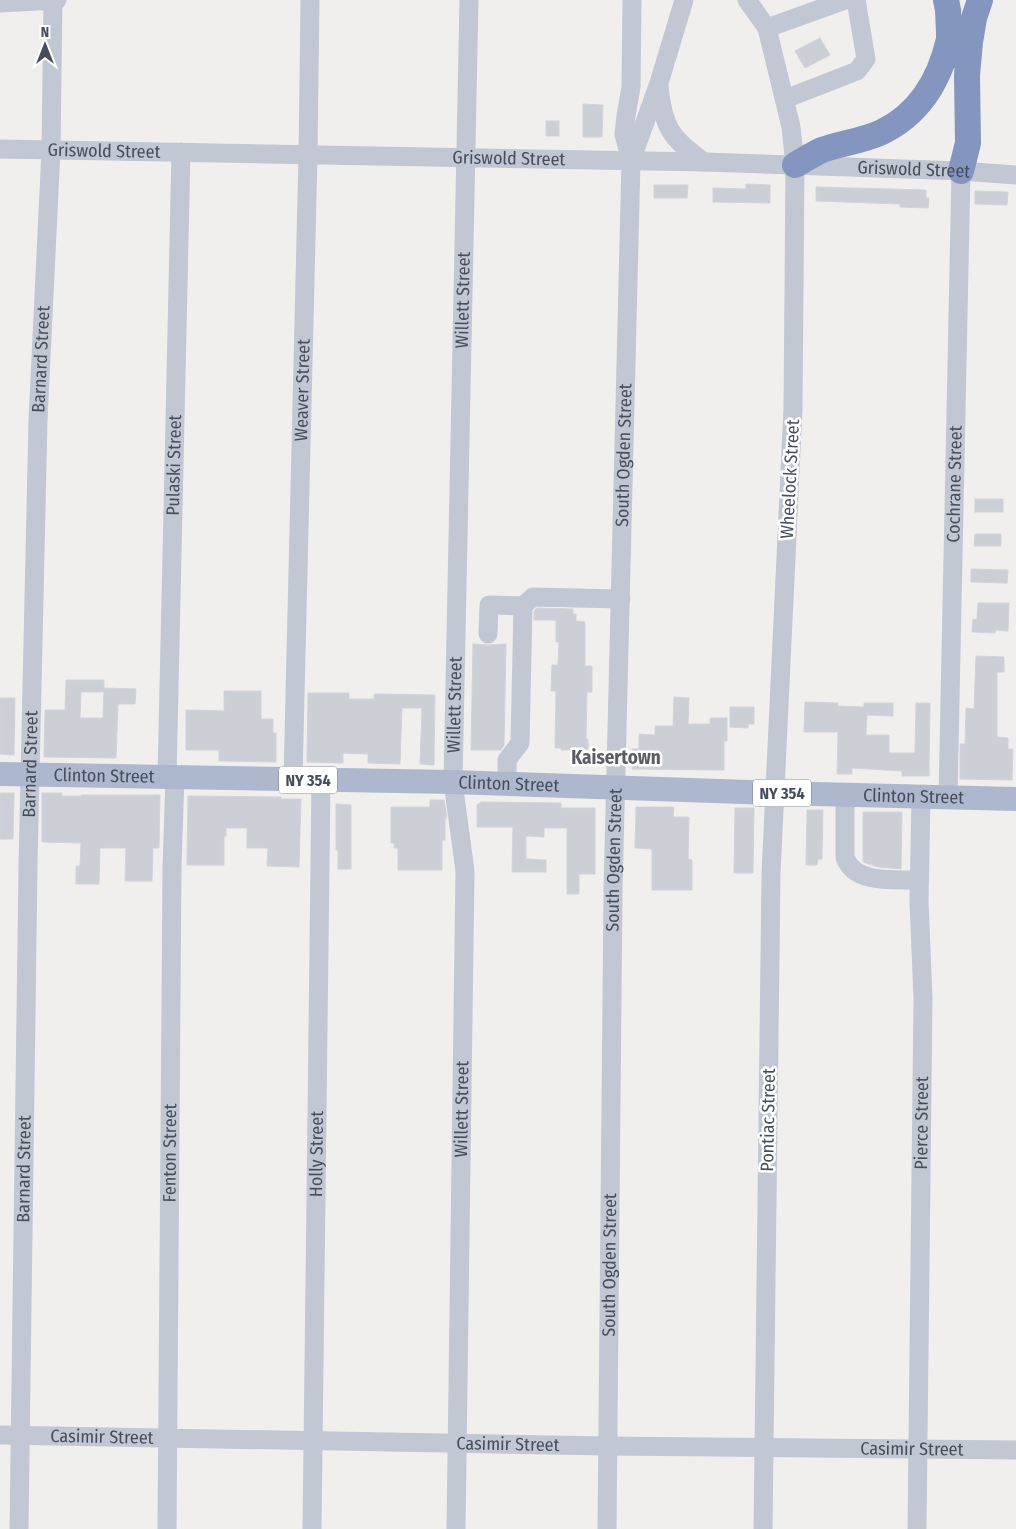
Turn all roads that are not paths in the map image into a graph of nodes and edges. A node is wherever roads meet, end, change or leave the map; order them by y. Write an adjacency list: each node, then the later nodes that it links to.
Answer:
1 (53, 0): 2 (street); 12 (street); 18 (street, Barnard Street)
2 (57, 0)
3 (310, 0): 20 (street, Weaver Street)
4 (469, 0): 21 (street, Willett Street)
5 (632, 0): 22 (street, South Ogden Street)
6 (684, 0): 15 (street, South Ogden Street)
7 (746, 0): 13 (street)
8 (845, 0): 13 (street)
9 (856, 0): 16 (street)
10 (946, 0): 14 (highway)
11 (980, 0): 25 (highway)
12 (0, 3)
13 (767, 28): 16 (street, Wheelock Street)
14 (949, 39): 24 (highway); 25 (highway)
15 (659, 83): 22 (street, South Ogden Street); 23 (street)
16 (785, 99): 24 (street, Wheelock Street)
17 (0, 149): 18 (street, Griswold Street)
18 (51, 150): 19 (street, Griswold Street); 31 (street, Barnard Street)
19 (181, 152): 20 (street, Griswold Street); 32 (street, Pulaski Street)
20 (308, 155): 21 (street, Griswold Street); 33 (street, Weaver Street)
21 (466, 158): 22 (street, Griswold Street); 35 (street, Willett Street)
22 (631, 161): 23 (street, Griswold Street); 27 (street, South Ogden Street)
23 (704, 162): 24 (street, Griswold Street)
24 (795, 165): 25 (street, Griswold Street); 38 (street, Wheelock Street)
25 (961, 171): 26 (street, Griswold Street); 41 (street, Cochrane Street)
26 (1016, 175)
27 (621, 598): 28 (street); 37 (street, South Ogden Street)
28 (523, 606): 29 (street); 36 (street)
29 (488, 634)
30 (0, 774): 31 (main road, Clinton Street / NY 354)
31 (30, 775): 32 (main road, Clinton Street / NY 354); 45 (street, Barnard Street)
32 (171, 777): 33 (main road, Clinton Street / NY 354); 46 (street, Fenton Street)
33 (293, 780): 34 (main road, Clinton Street / NY 354)
34 (321, 780): 35 (main road, Clinton Street / NY 354); 47 (street, Holly Street)
35 (453, 782): 36 (main road, Clinton Street / NY 354); 48 (street, Willett Street)
36 (507, 784): 37 (main road, Clinton Street / NY 354)
37 (616, 788): 38 (main road, Clinton Street / NY 354); 49 (street, South Ogden Street)
38 (775, 793): 39 (main road, Clinton Street / NY 354); 50 (street, Pontiac Street)
39 (845, 795): 40 (main road, Clinton Street / NY 354); 43 (street)
40 (921, 797): 41 (main road, Clinton Street / NY 354); 43 (street, Pierce Street)
41 (948, 798): 42 (main road, Clinton Street / NY 354)
42 (1016, 799)
43 (919, 880): 51 (street, Pierce Street)
44 (0, 1435): 45 (street, Casimir Street)
45 (22, 1435): 46 (street, Casimir Street); 53 (street, Barnard Street)
46 (168, 1438): 47 (street, Casimir Street); 54 (street, Fenton Street)
47 (313, 1441): 48 (street, Casimir Street); 55 (street, Holly Street)
48 (457, 1444): 49 (street, Casimir Street); 56 (street, Willett Street)
49 (608, 1446): 50 (street, Casimir Street); 57 (street, South Ogden Street)
50 (764, 1448): 51 (street, Casimir Street); 58 (street, Pontiac Street)
51 (918, 1448): 52 (street, Casimir Street); 59 (street, Pierce Street)
52 (1016, 1450)
53 (19, 1529)
54 (167, 1529)
55 (312, 1529)
56 (456, 1529)
57 (607, 1529)
58 (763, 1529)
59 (917, 1529)

